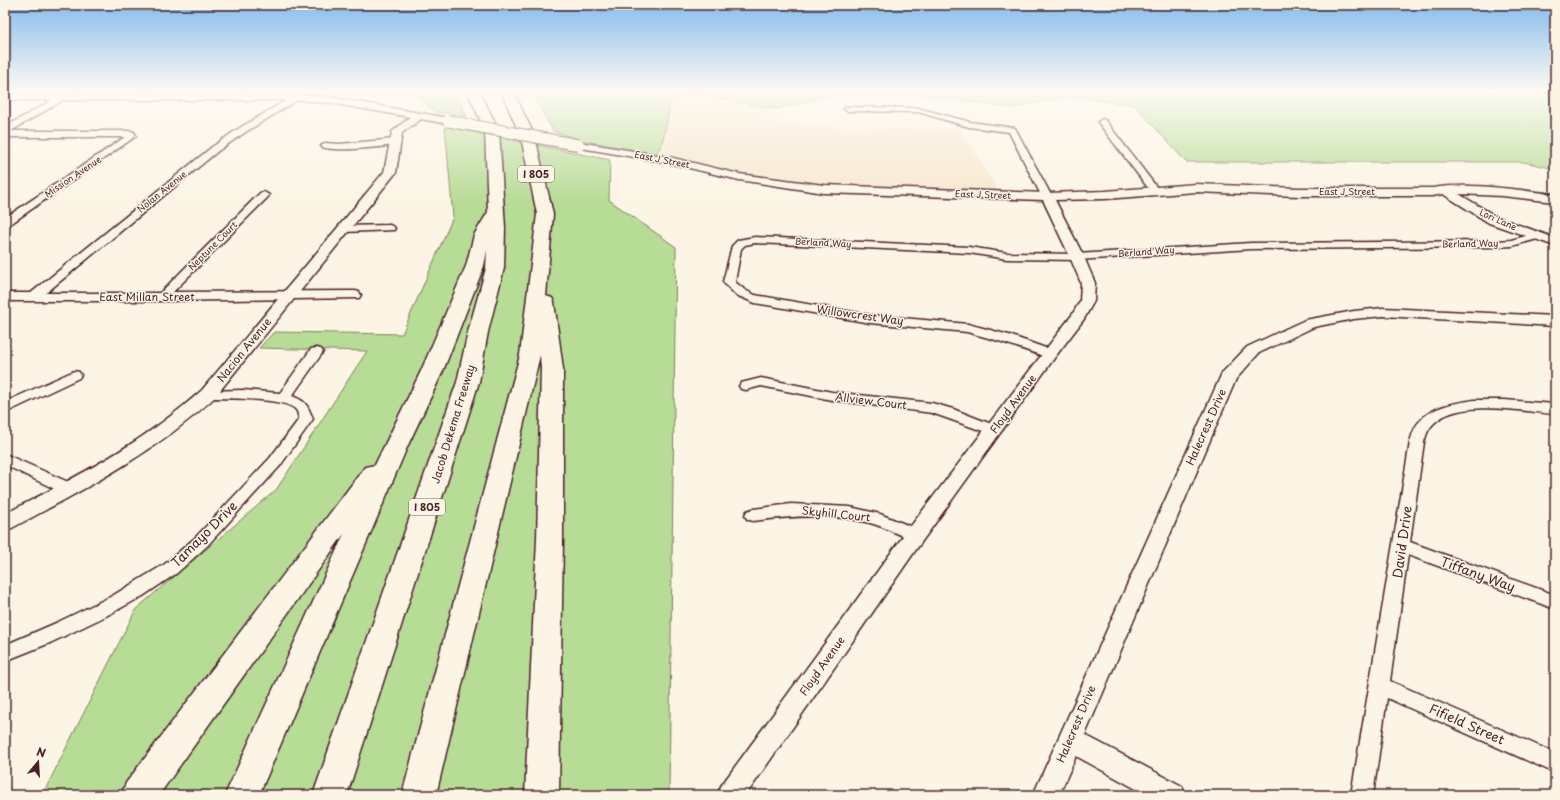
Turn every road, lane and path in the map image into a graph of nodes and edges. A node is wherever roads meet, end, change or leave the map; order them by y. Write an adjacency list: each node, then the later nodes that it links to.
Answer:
1 (245, 128): 29 (street, Nolan Avenue)
2 (401, 128): 9 (street, Nacion Avenue)
3 (488, 128): 15 (street, East J Street, bridge)
4 (491, 128): 17 (highway, Jacob Dekema Freeway / I 805)
5 (524, 128): 25 (highway, I 805)
6 (1000, 128): 15 (street, Floyd Avenue)
7 (1107, 128): 12 (street)
8 (5, 134): 18 (street, Mission Avenue)
9 (394, 142): 10 (street); 20 (street, Nacion Avenue)
10 (325, 146)
11 (1444, 190): 12 (street, East J Street); 13 (street, East J Street); 16 (street, East J Street); 21 (street, Lori Lane)
12 (1155, 191): 15 (street, East J Street)
13 (1555, 194)
14 (264, 195): 30 (street, Neptune Court)
15 (1047, 197): 24 (street, Floyd Avenue)
16 (1555, 198)
17 (496, 213): 41 (highway); 55 (highway, Jacob Dekema Freeway / I 805)
18 (5, 223)
19 (390, 228): 20 (street)
20 (344, 229): 27 (street, Nacion Avenue)
21 (1537, 236): 23 (street, Lori Lane); 24 (street, Berland Way)
22 (755, 240): 24 (street, Berland Way); 33 (street, Willowcrest Way)
23 (1555, 242)
24 (1077, 257): 33 (street, Floyd Avenue)
25 (540, 261): 56 (highway, I 805); 57 (highway)
26 (355, 295): 27 (street, East Millan Street)
27 (289, 296): 30 (street, East Millan Street); 36 (street, Nacion Avenue)
28 (5, 297): 29 (street, East Millan Street)
29 (34, 297): 30 (street, East Millan Street)
30 (162, 297)
31 (1555, 321): 51 (street, Halecrest Drive)
32 (316, 352): 37 (street)
33 (1049, 354): 40 (street, Floyd Avenue)
34 (74, 375): 38 (street)
35 (746, 386): 40 (street, Allview Court)
36 (208, 394): 37 (street, Tamayo Drive); 43 (street, Nacion Avenue)
37 (284, 398): 49 (street, Tamayo Drive)
38 (5, 408)
39 (1555, 409): 47 (street, David Drive)
40 (994, 430): 46 (street, Floyd Avenue)
41 (396, 445): 53 (highway); 54 (highway)
42 (5, 459): 43 (street)
43 (68, 489): 45 (street, Nacion Avenue)
44 (753, 515): 46 (street, Skyhill Court)
45 (5, 523)
46 (916, 535): 58 (street, Floyd Avenue)
47 (1401, 546): 48 (street, Tiffany Way); 50 (street, David Drive)
48 (1555, 602)
49 (5, 653)
50 (1380, 686): 52 (street, Fifield Street); 61 (street, David Drive)
51 (1070, 740): 59 (street, Halecrest Drive); 60 (street)
52 (1555, 763)
53 (138, 795)
54 (242, 795)
55 (330, 795)
56 (419, 795)
57 (542, 795)
58 (730, 795)
59 (1046, 795)
60 (1173, 795)
61 (1362, 795)

